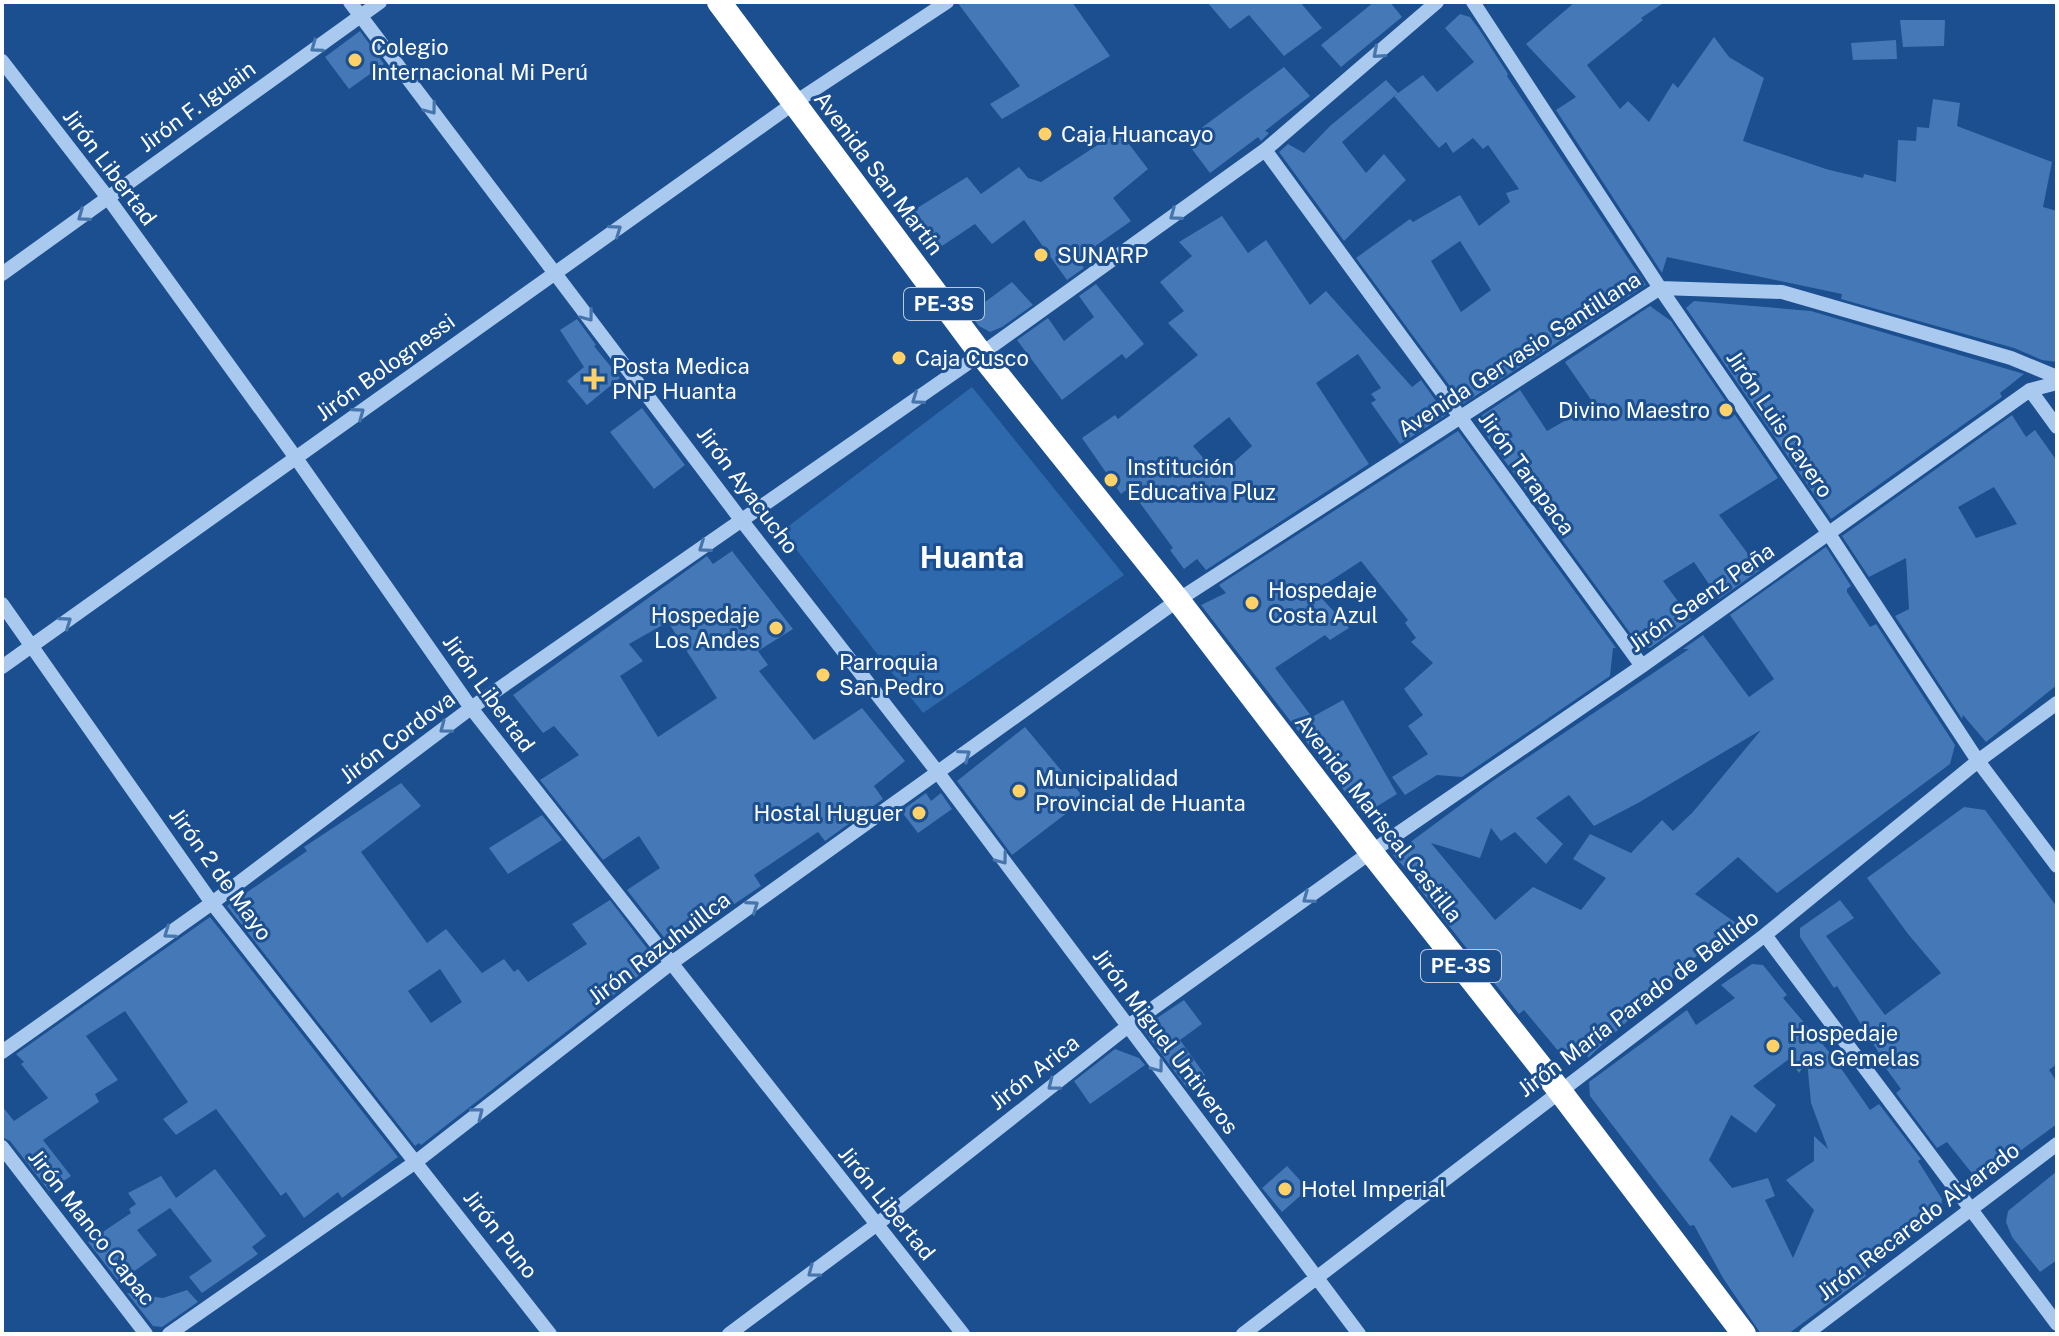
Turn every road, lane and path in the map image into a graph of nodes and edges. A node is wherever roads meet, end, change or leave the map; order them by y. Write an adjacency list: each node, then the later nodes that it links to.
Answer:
1 (350, 2): 7 (street, Jirón Ayacucho)
2 (380, 2): 7 (street, Jirón F. Iguain)
3 (719, 2): 9 (highway, Avenida San Martín / PE-3S)
4 (947, 2): 9 (street, Jirón Bolognessi)
5 (1437, 2): 10 (street, Jirón Cordova, one-way to 10)
6 (1473, 2): 14 (street, Jirón Luis Cavero)
7 (360, 15): 11 (street, Jirón F. Iguain, one-way to 11); 12 (street, Jirón Ayacucho, one-way to 12)
8 (2, 61): 11 (street, Jirón Libertad)
9 (794, 103): 12 (street, Jirón Bolognessi, one-way to 9); 15 (highway, Avenida San Martín / PE-3S)
10 (1265, 150): 15 (street, Jirón Cordova, one-way to 15); 18 (street, Jirón Tarapaca)
11 (108, 198): 13 (street, Jirón F. Iguain, one-way to 13); 20 (street, Jirón Libertad)
12 (556, 272): 20 (street, Jirón Bolognessi, one-way to 12); 21 (street, Jirón Ayacucho, one-way to 21)
13 (2, 274)
14 (1660, 288): 16 (street, Avenida Gervasio Santillana); 18 (street, Avenida Gervasio Santillana); 22 (street, Jirón Luis Cavero)
15 (981, 354): 21 (street, Jirón Cordova, one-way to 21); 23 (highway, Avenida San Martín / PE-3S)
16 (2057, 380): 17 (street, Jirón Saenz Peña)
17 (2030, 390): 19 (street); 22 (street, Jirón Saenz Peña)
18 (1460, 419): 23 (street, Avenida Gervasio Santillana); 26 (street, Jirón Tarapaca)
19 (2057, 427)
20 (296, 458): 25 (street, Jirón Bolognessi, one-way to 20); 29 (street, Jirón Libertad)
21 (742, 521): 29 (street, Jirón Cordova, one-way to 29); 31 (street, Jirón Ayacucho)
22 (1829, 534): 26 (street, Jirón Saenz Peña); 30 (street, Jirón Luis Cavero)
23 (1178, 600): 31 (street, Jirón Razuhuillca, one-way to 23); 32 (highway, Avenida Mariscal Castilla / PE-3S)
24 (2, 604): 25 (street, Jirón 2 de Mayo)
25 (33, 645): 27 (street, Jirón Bolognessi); 34 (street, Jirón 2 de Mayo)
26 (1642, 666): 32 (street, Jirón Saenz Peña)
27 (2, 667)
28 (2057, 703): 30 (street, Jirón María Parado de Bellido)
29 (471, 708): 34 (street, Jirón Cordova, one-way to 34); 36 (street, Jirón Libertad)
30 (1978, 761): 33 (street, Jirón Luis Cavero); 35 (street, Jirón María Parado de Bellido)
31 (939, 774): 36 (street, Jirón Razuhuillca, one-way to 31); 37 (street, Jirón Miguel Untiveros, one-way to 37)
32 (1371, 852): 37 (street, Jirón Arica, one-way to 37); 39 (highway, Avenida Mariscal Castilla / PE-3S)
33 (2057, 866)
34 (212, 903): 38 (street, Jirón Cordova, one-way to 38); 42 (street, Jirón 2 de Mayo)
35 (1765, 935): 39 (street, Jirón María Parado de Bellido); 43 (street)
36 (670, 964): 42 (street, Jirón Razuhuillca, one-way to 36); 44 (street, Jirón Libertad)
37 (1127, 1027): 44 (street, Jirón Arica, one-way to 44); 45 (street, Jirón Miguel Untiveros, one-way to 45)
38 (2, 1052)
39 (1559, 1090): 45 (street, Jirón María Parado de Bellido); 54 (highway, Avenida Mariscal Castilla / PE-3S)
40 (2057, 1144): 43 (street, Jirón Recaredo Alvarado)
41 (2, 1147): 47 (street, Jirón Manco Capac)
42 (417, 1161): 48 (street, Jirón Razuhuillca); 49 (street, Jirón Puno)
43 (1971, 1208): 46 (street); 55 (street, Jirón Recaredo Alvarado)
44 (876, 1225): 50 (street, Jirón Arica, one-way to 50); 51 (street, Jirón Libertad)
45 (1318, 1279): 52 (street, Jirón María Parado de Bellido); 53 (street, Jirón Miguel Untiveros)
46 (2057, 1324)
47 (146, 1334)
48 (169, 1334)
49 (550, 1334)
50 (729, 1334)
51 (963, 1334)
52 (1243, 1334)
53 (1359, 1334)
54 (1744, 1334)
55 (1806, 1334)

